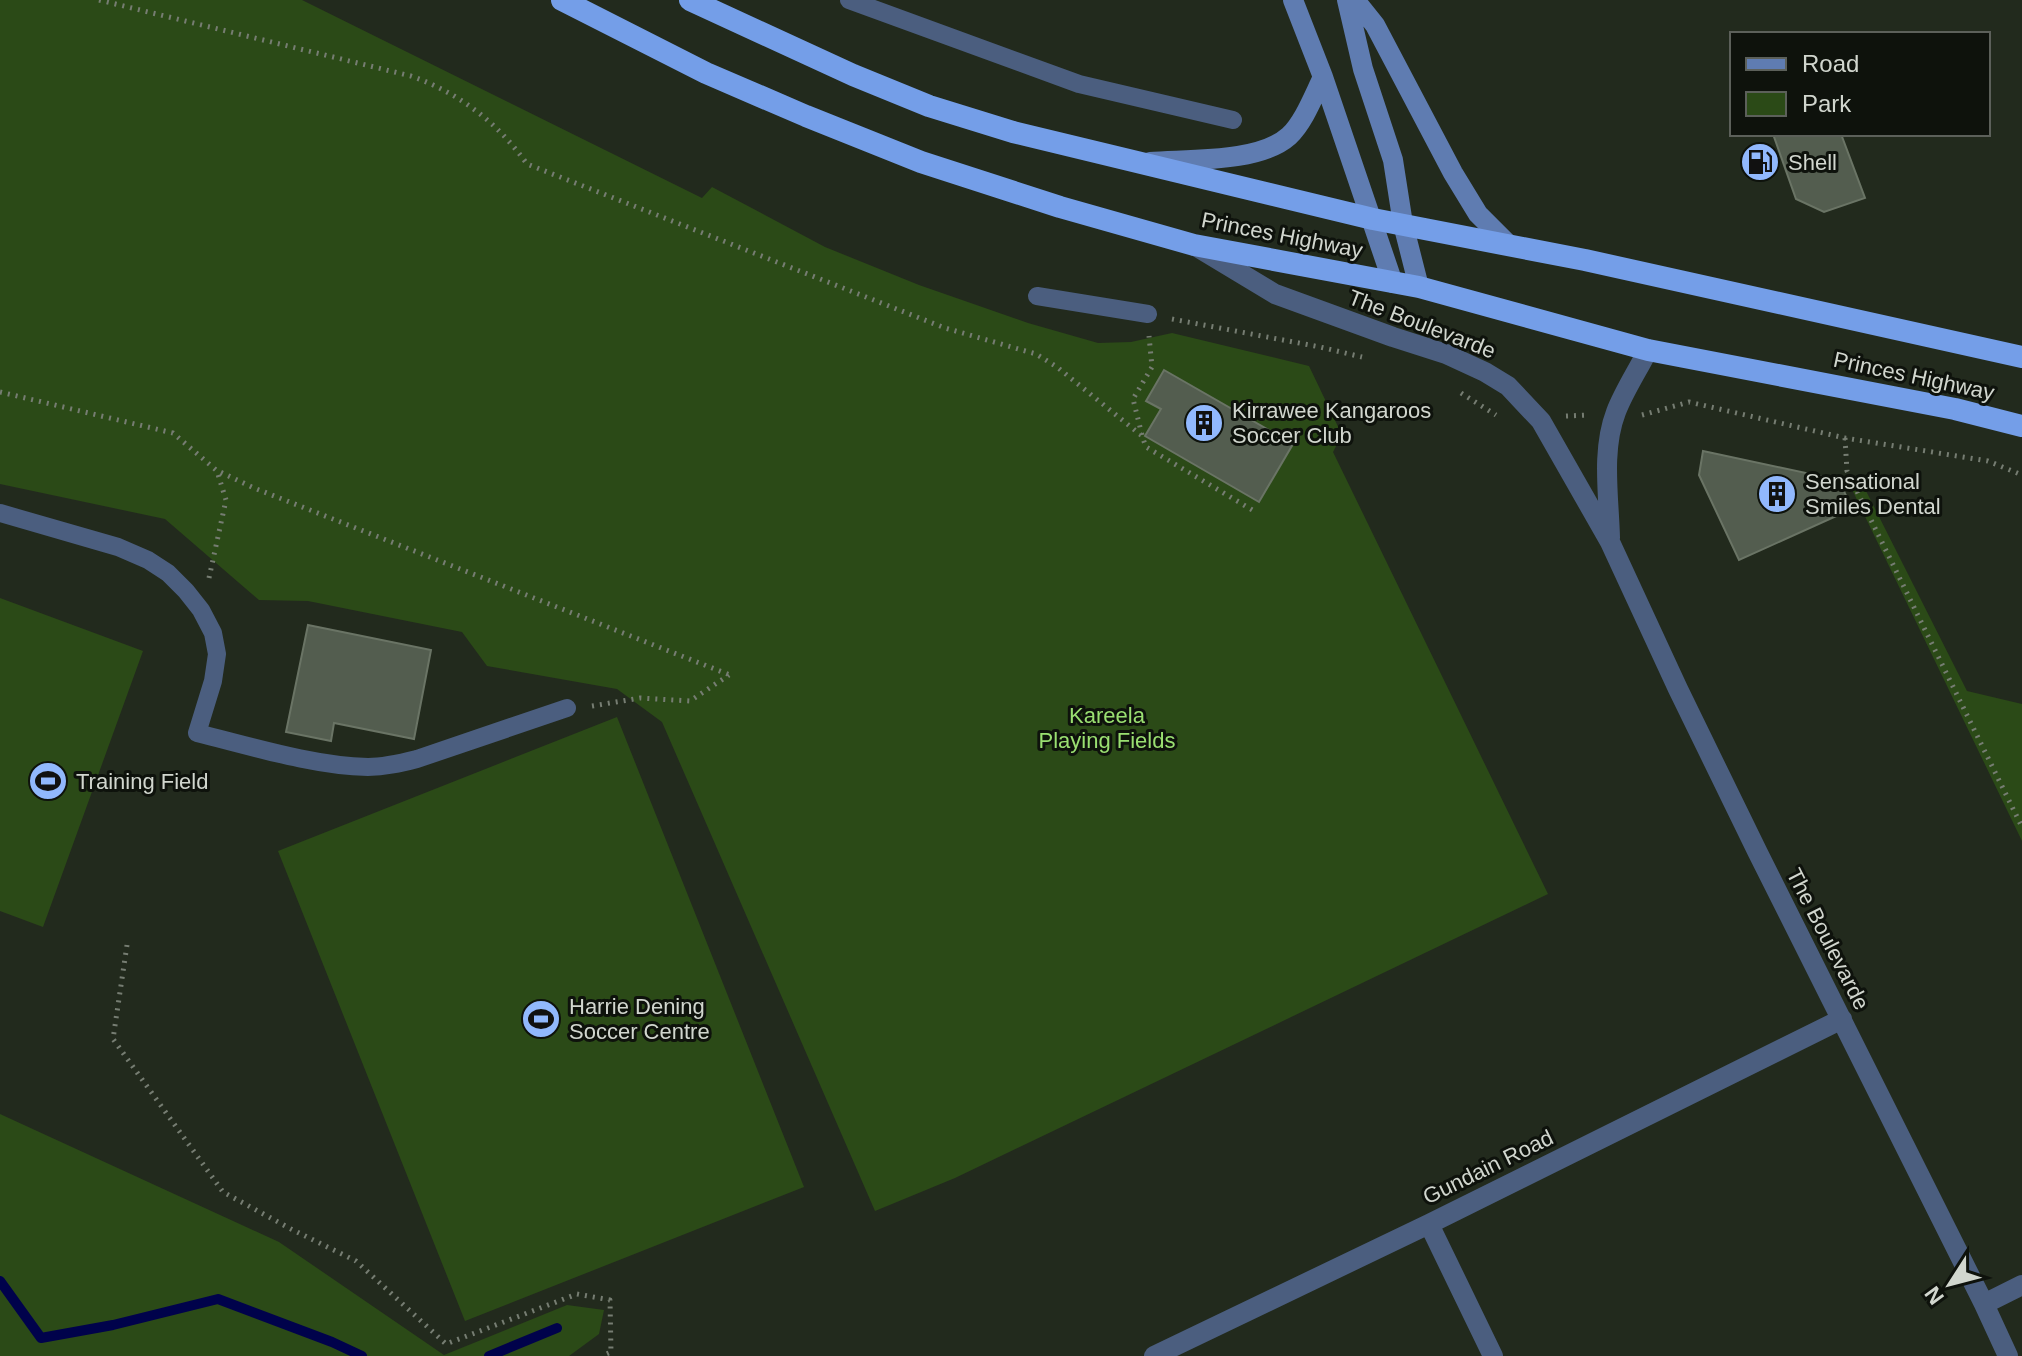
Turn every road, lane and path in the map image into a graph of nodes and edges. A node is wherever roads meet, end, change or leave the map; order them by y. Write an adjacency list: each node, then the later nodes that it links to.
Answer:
1 (99, 0): 29 (path)
2 (562, 0): 13 (highway, Princes Highway)
3 (690, 0): 10 (highway, Princes Highway)
4 (849, 0): 9 (lane)
5 (1293, 0): 8 (main road, The Boulevarde)
6 (1347, 0): 12 (main road, The Boulevarde)
7 (1355, 0): 14 (main road)
8 (1323, 77): 10 (main road); 11 (main road, The Boulevarde)
9 (1233, 120)
10 (1141, 163): 11 (highway, Princes Highway)
11 (1373, 219): 12 (highway, Princes Highway); 15 (main road, The Boulevarde)
12 (1403, 224): 14 (highway, Princes Highway); 16 (main road, The Boulevarde)
13 (1194, 245): 15 (highway, Princes Highway); 35 (street, The Boulevarde)
14 (1510, 246): 20 (highway, Princes Highway)
15 (1393, 283): 16 (highway, Princes Highway)
16 (1419, 287): 19 (highway, Princes Highway)
17 (1037, 296): 18 (lane)
18 (1148, 314): 21 (path); 29 (path)
19 (1648, 350): 24 (street, The Boulevarde); 28 (highway, Princes Highway)
20 (2022, 357)
21 (1373, 360)
22 (1454, 388): 27 (path)
23 (0, 392): 31 (path)
24 (1616, 411): 30 (path); 35 (street, The Boulevarde)
25 (1594, 415): 26 (path)
26 (1560, 416)
27 (1505, 420)
28 (2022, 426)
29 (1142, 436): 33 (path)
30 (1845, 438): 32 (path); 38 (path)
31 (216, 470): 36 (path); 37 (path)
32 (2022, 475)
33 (1254, 511)
34 (0, 513): 36 (lane)
35 (1610, 542): 40 (street, The Boulevarde)
36 (201, 610): 37 (lane)
37 (567, 708)
38 (2022, 827)
39 (127, 945): 44 (path)
40 (1842, 1019): 41 (street, Gundain Road); 43 (street, The Boulevarde)
41 (1429, 1224): 45 (street, Gundain Road); 46 (street)
42 (2022, 1285): 43 (street)
43 (1984, 1304): 47 (street, The Boulevarde)
44 (602, 1356)
45 (1154, 1356)
46 (1493, 1356)
47 (2008, 1356)

